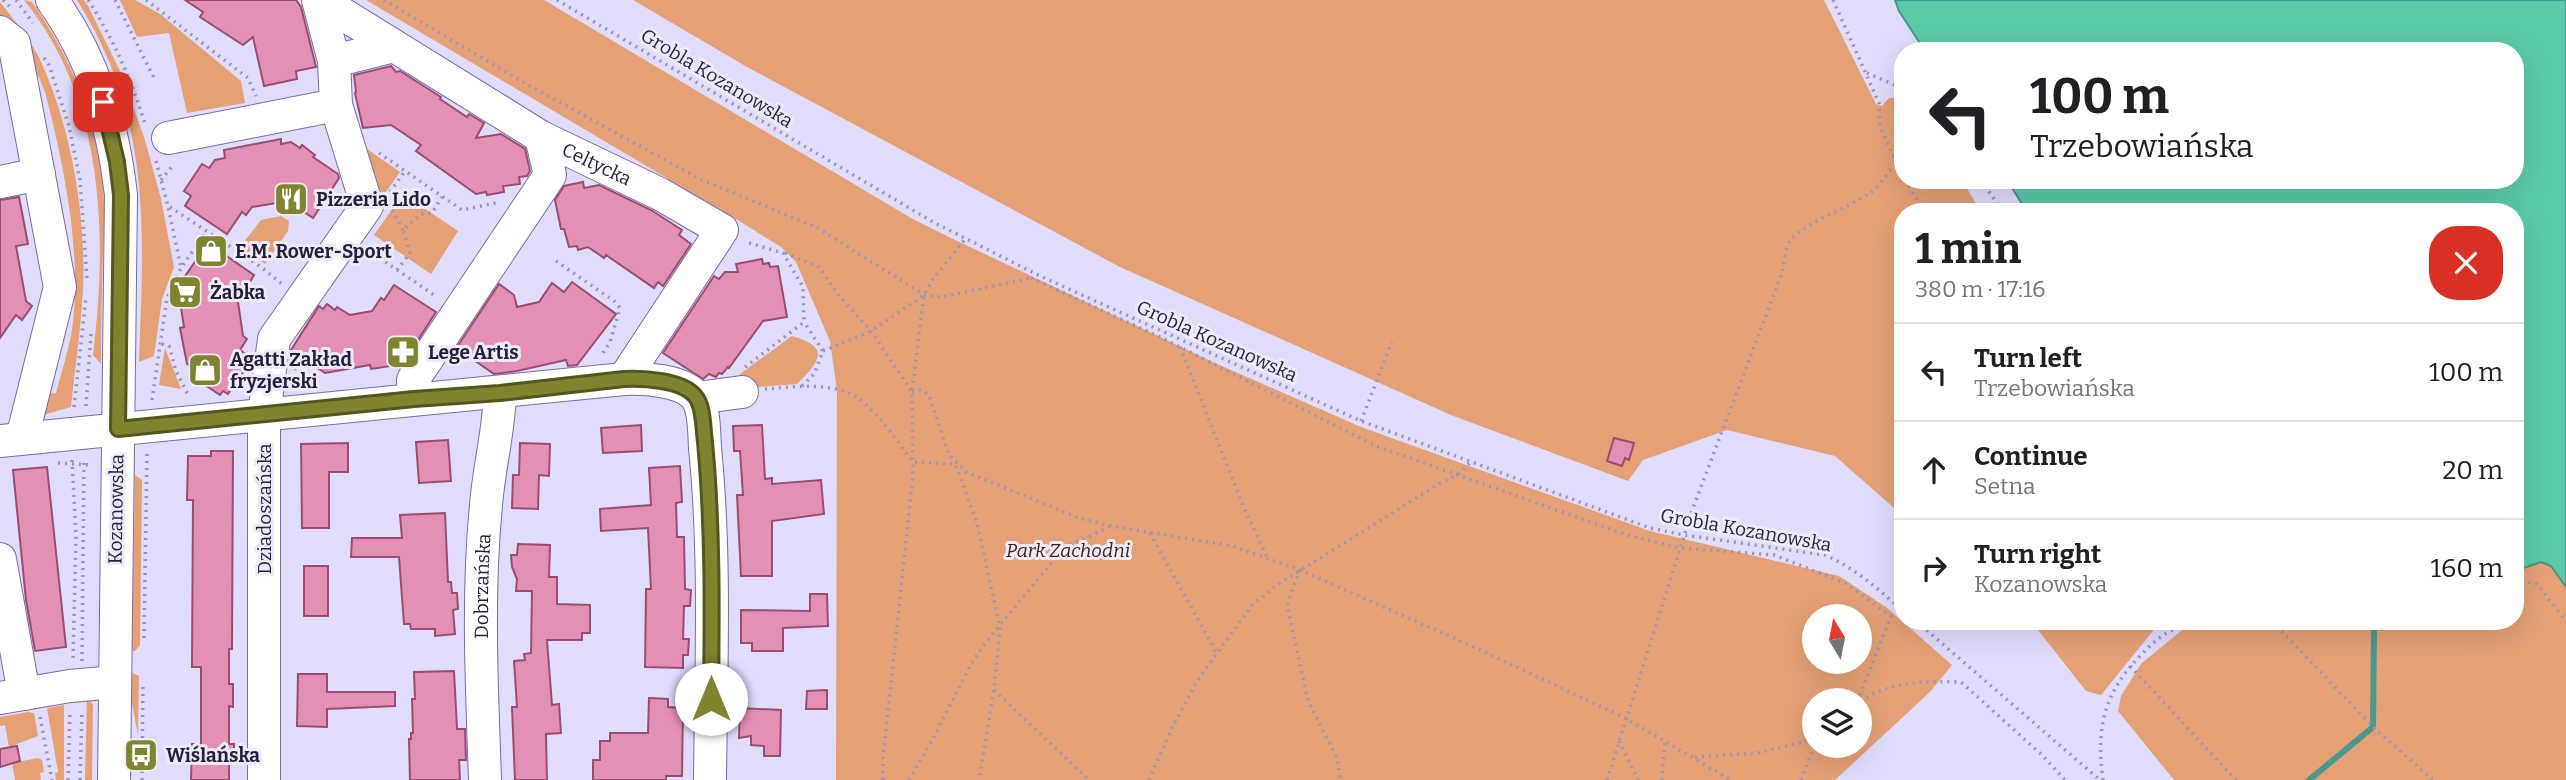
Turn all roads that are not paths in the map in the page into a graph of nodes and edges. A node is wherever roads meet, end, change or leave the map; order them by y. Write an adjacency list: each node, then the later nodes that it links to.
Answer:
1 (319, 0): 4 (street, Celtycka); 5 (street, Dziadoszańska)
2 (43, 12): 19 (street, Kozanowska)
3 (0, 32): 10 (street)
4 (394, 46): 5 (street); 7 (street, Celtycka)
5 (334, 61): 6 (street, Dziadoszańska)
6 (336, 105): 8 (street); 18 (street, Dziadoszańska)
7 (541, 137): 9 (street, Celtycka); 12 (street)
8 (171, 151)
9 (595, 163): 12 (street); 13 (street, Celtycka)
10 (39, 174): 11 (street); 20 (street)
11 (0, 182)
12 (543, 185): 17 (street)
13 (624, 379): 15 (street); 16 (street)
14 (742, 392): 16 (street)
15 (500, 393): 17 (street); 26 (street, Dobrzańska)
16 (704, 396): 27 (street)
17 (414, 399): 18 (street)
18 (264, 415): 19 (street); 25 (street, Dziadoszańska)
19 (118, 429): 20 (street); 22 (street, Kozanowska)
20 (11, 440)
21 (0, 559): 23 (street)
22 (129, 677): 23 (street); 24 (street, Kozanowska)
23 (20, 694)
24 (114, 780)
25 (264, 780)
26 (485, 780)
27 (710, 780)

